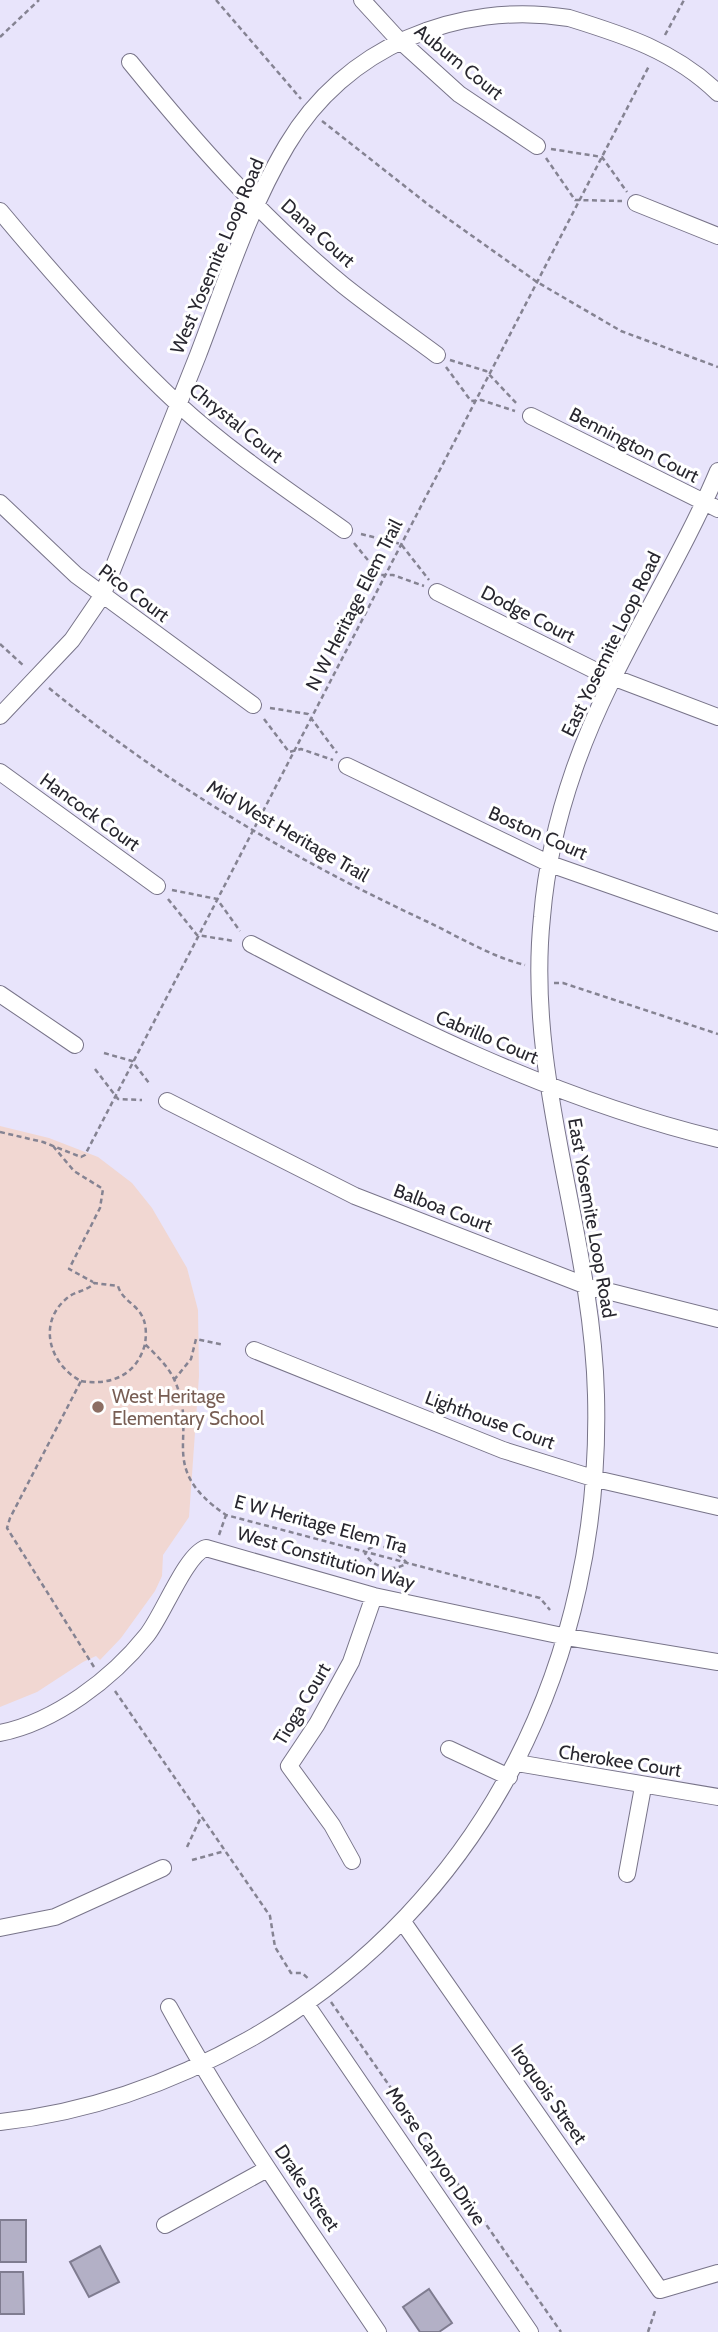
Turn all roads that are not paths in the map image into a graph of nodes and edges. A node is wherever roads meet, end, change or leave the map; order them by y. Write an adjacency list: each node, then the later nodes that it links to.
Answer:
1 (362, 0): 3 (street, Auburn Court)
2 (557, 7): 3 (street, West Yosemite Loop Road); 5 (street, West Yosemite Loop Road)
3 (396, 37): 6 (street, Auburn Court); 8 (street, West Yosemite Loop Road)
4 (130, 62): 8 (street, Dana Court)
5 (718, 93)
6 (537, 146)
7 (635, 203): 10 (street)
8 (256, 205): 11 (street, Dana Court); 12 (street, West Yosemite Loop Road)
9 (0, 211): 12 (street, Chrystal Court)
10 (718, 236)
11 (437, 355)
12 (178, 404): 17 (street, Chrystal Court); 19 (street, West Yosemite Loop Road)
13 (531, 416): 16 (street, Bennington Court)
14 (718, 471): 16 (street, East Yosemite Loop Road)
15 (0, 503): 19 (street, Pico Court)
16 (711, 506): 20 (street, East Yosemite Loop Road)
17 (344, 530)
18 (437, 592): 20 (street, Dodge Court)
19 (102, 596): 21 (street, Pico Court); 22 (street, West Yosemite Loop Road)
20 (613, 678): 23 (street, Dodge Court); 26 (street, East Yosemite Loop Road)
21 (253, 705)
22 (0, 716)
23 (718, 717)
24 (347, 766): 26 (street, Boston Court)
25 (0, 772): 27 (street, Hancock Court)
26 (550, 864): 28 (street, Boston Court); 32 (street, East Yosemite Loop Road)
27 (157, 886)
28 (718, 923)
29 (251, 944): 32 (street, Cabrillo Court)
30 (0, 994): 31 (street)
31 (75, 1045)
32 (547, 1085): 34 (street, Cabrillo Court); 35 (street, East Yosemite Loop Road)
33 (167, 1101): 35 (street, Balboa Court)
34 (718, 1139)
35 (587, 1286): 36 (street, Balboa Court); 38 (street, East Yosemite Loop Road)
36 (718, 1319)
37 (254, 1350): 38 (street, Lighthouse Court)
38 (596, 1479): 39 (street, Lighthouse Court); 41 (street, East Yosemite Loop Road)
39 (718, 1507)
40 (374, 1596): 41 (street, West Constitution Way); 43 (street, West Constitution Way); 48 (street, Tioga Court)
41 (567, 1637): 42 (street, West Constitution Way); 45 (street, East Yosemite Loop Road)
42 (718, 1662)
43 (0, 1733)
44 (449, 1749): 45 (street, Cherokee Court)
45 (513, 1770): 46 (street, Cherokee Court); 51 (street, East Yosemite Loop Road)
46 (643, 1787): 47 (street, Cherokee Court); 50 (street)
47 (718, 1797)
48 (352, 1861)
49 (163, 1868): 52 (street)
50 (628, 1874)
51 (403, 1922): 53 (street, East Yosemite Loop Road); 59 (street, Iroquois Street)
52 (0, 1928)
53 (306, 2004): 55 (street, East Yosemite Loop Road); 61 (street, Morse Canyon Drive)
54 (169, 2007): 55 (street, Drake Street)
55 (202, 2066): 56 (street, East Yosemite Loop Road); 57 (street, Drake Street)
56 (0, 2122)
57 (268, 2168): 58 (street); 60 (street, Drake Street)
58 (165, 2225)
59 (718, 2273)
60 (379, 2332)
61 (530, 2332)

